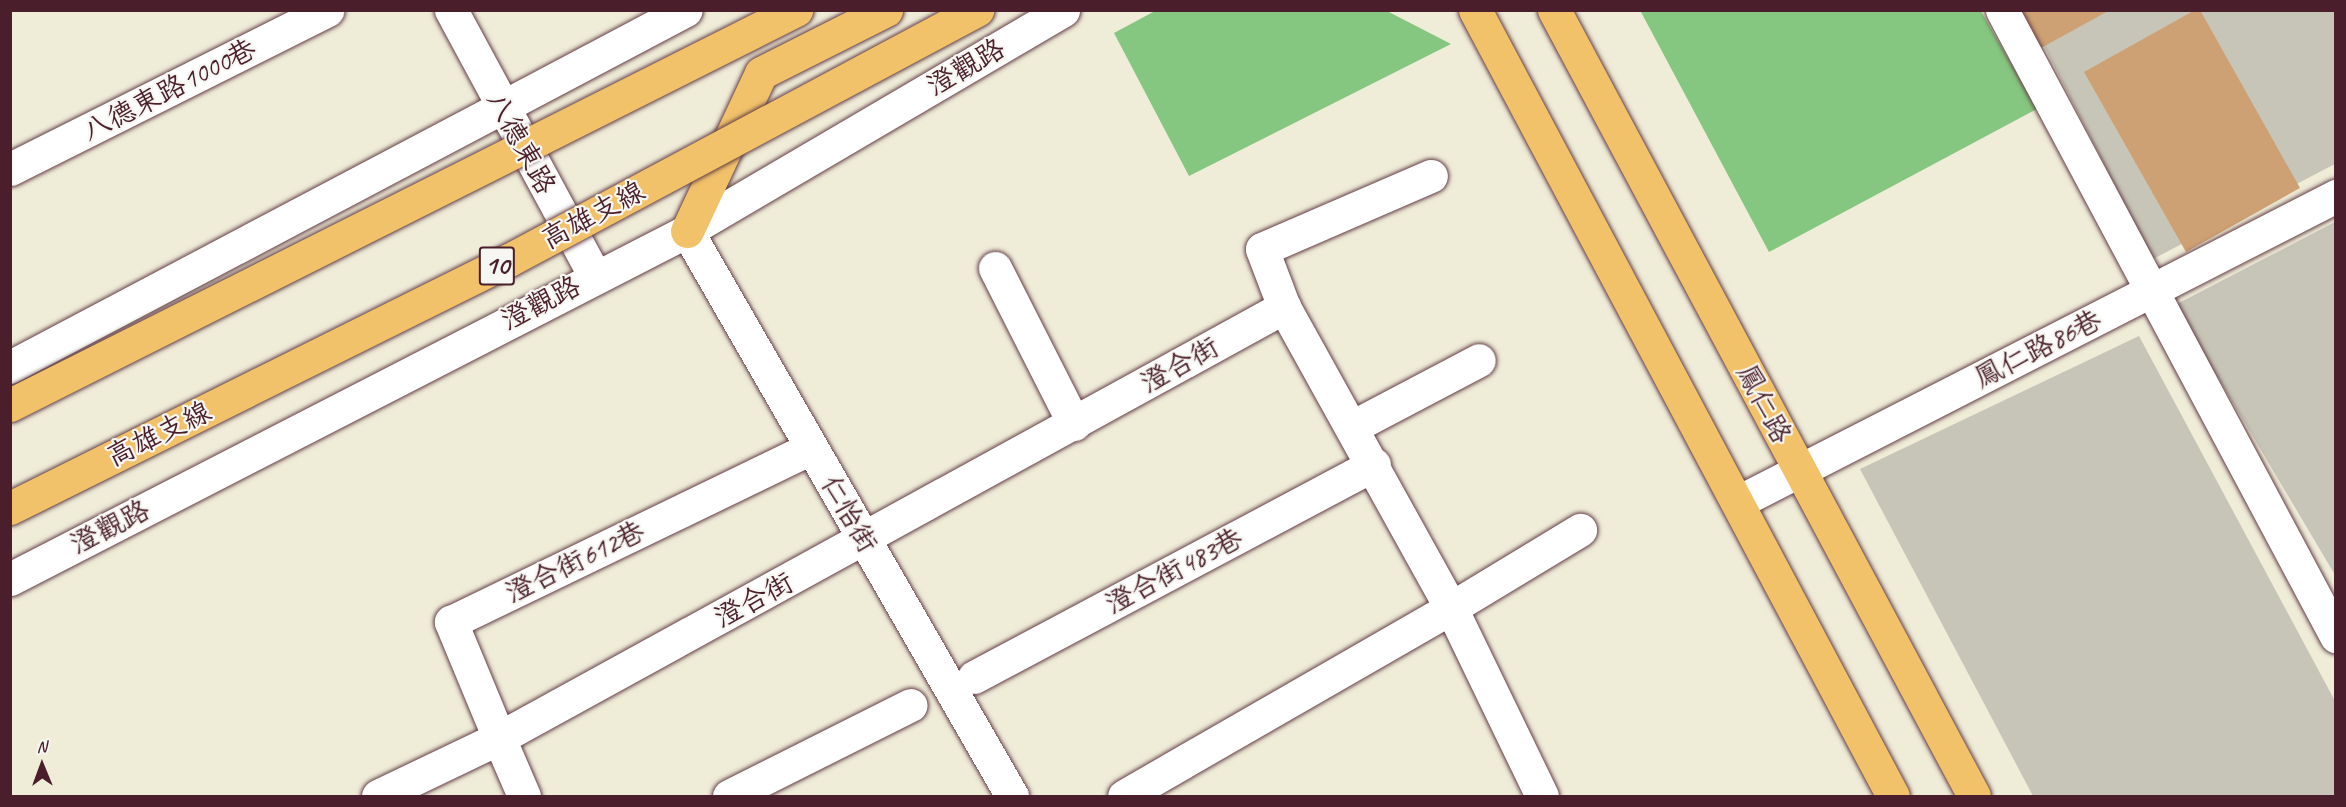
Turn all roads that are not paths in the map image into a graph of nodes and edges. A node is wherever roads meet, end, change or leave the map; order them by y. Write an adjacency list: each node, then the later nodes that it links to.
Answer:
1 (327, 10): 12 (street, 八德東路1000巷)
2 (451, 10): 11 (street, 八德東路)
3 (686, 10): 11 (street)
4 (796, 10): 22 (main road, bridge)
5 (886, 10): 15 (main road)
6 (977, 10): 29 (main road, 高雄支線 / 10, bridge)
7 (1063, 10): 15 (street, 澄觀路)
8 (1554, 10): 27 (main road, 鳳仁路)
9 (2002, 10): 18 (street)
10 (1472, 13): 28 (main road)
11 (499, 105): 17 (street, 八德東路); 21 (street)
12 (10, 169)
13 (1431, 176): 19 (street)
14 (2336, 196): 18 (street, 鳳仁路86巷)
15 (687, 231): 17 (street, 澄觀路); 25 (street, 仁怡街)
16 (995, 268): 23 (street)
17 (594, 275): 32 (street, 澄觀路)
18 (2151, 293): 27 (street, 鳳仁路86巷); 34 (street)
19 (1284, 307): 23 (street, 澄合街); 24 (street)
20 (1479, 360): 24 (street)
21 (10, 367)
22 (10, 405)
23 (1074, 424): 31 (street, 澄合街)
24 (1354, 426): 26 (street)
25 (811, 448): 31 (street, 仁怡街); 37 (street, 澄合街612巷)
26 (1374, 464): 33 (street); 35 (street, 澄合街483巷)
27 (1799, 469): 28 (street, 鳳仁路86巷); 45 (main road, 鳳仁路)
28 (1740, 501): 44 (main road)
29 (10, 508)
30 (1580, 530): 33 (street)
31 (864, 541): 37 (street, 澄合街); 41 (street, 仁怡街)
32 (10, 579)
33 (1451, 608): 42 (street); 43 (street)
34 (2336, 636)
35 (974, 677)
36 (911, 705): 40 (street)
37 (499, 738): 38 (street, 澄合街); 39 (street)
38 (378, 796)
39 (524, 796)
40 (729, 796)
41 (1012, 796)
42 (1124, 796)
43 (1542, 796)
44 (1893, 796)
45 (1974, 796)

